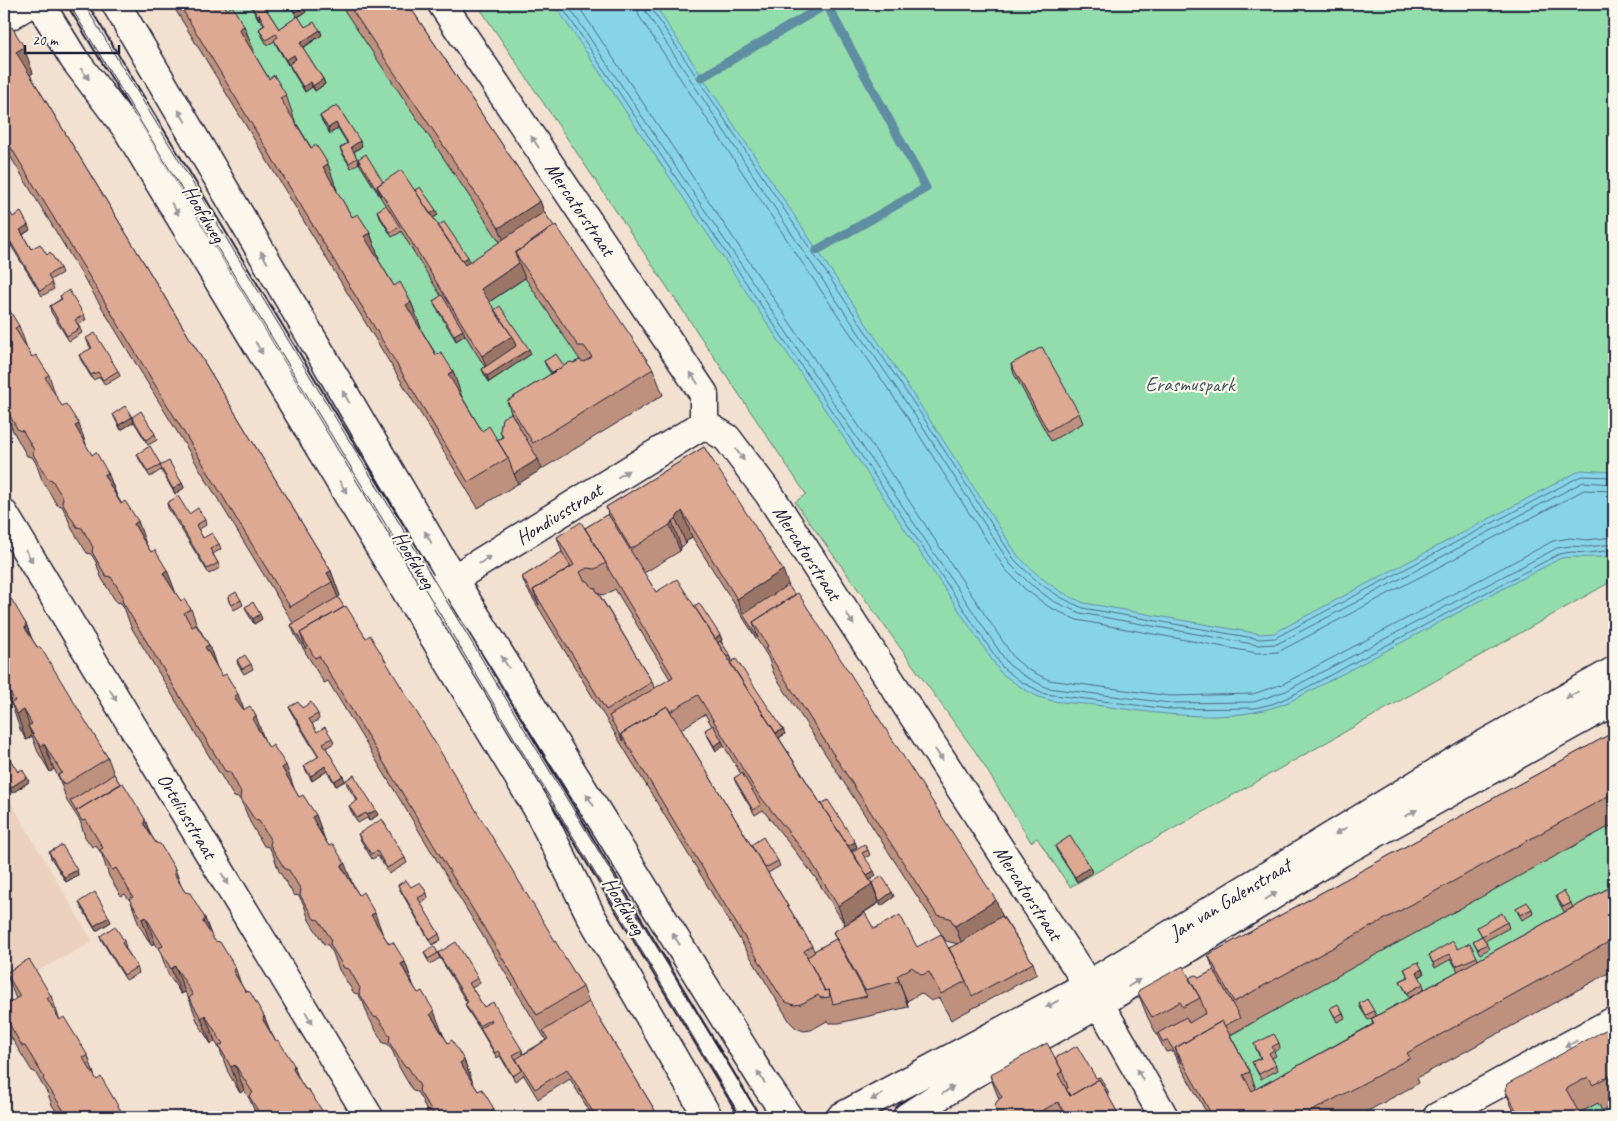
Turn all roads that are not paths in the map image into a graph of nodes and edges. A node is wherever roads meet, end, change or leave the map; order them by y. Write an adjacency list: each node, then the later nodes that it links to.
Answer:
1 (28, 4): 6 (street)
2 (40, 4): 9 (street, Hoofdweg, one-way to 9)
3 (76, 4): 9 (lane, Hoofdweg)
4 (116, 4): 9 (street, Hoofdweg, one-way to 4)
5 (442, 4): 7 (street, Mercatorstraat, one-way to 5)
6 (4, 19)
7 (704, 424): 9 (street, Hondiusstraat, one-way to 7); 12 (street, Mercatorstraat, one-way to 12)
8 (4, 514): 15 (street, Orteliusstraat, one-way to 15)
9 (433, 591): 16 (street, Hoofdweg); 17 (lane, Hoofdweg); 18 (street, Hoofdweg, one-way to 9)
10 (1614, 671): 12 (street, Jan van Galenstraat, one-way to 12)
11 (1614, 701): 12 (street, Jan van Galenstraat, one-way to 11)
12 (1094, 995): 19 (street, Jan van Galenstraat, one-way to 19); 20 (street, Jan van Galenstraat, one-way to 12); 21 (street, Mercatorstraat, one-way to 12)
13 (1614, 1021): 14 (street, one-way to 14)
14 (1455, 1113)
15 (369, 1117)
16 (708, 1117)
17 (750, 1117)
18 (788, 1117)
19 (841, 1117)
20 (907, 1117)
21 (1164, 1117)

